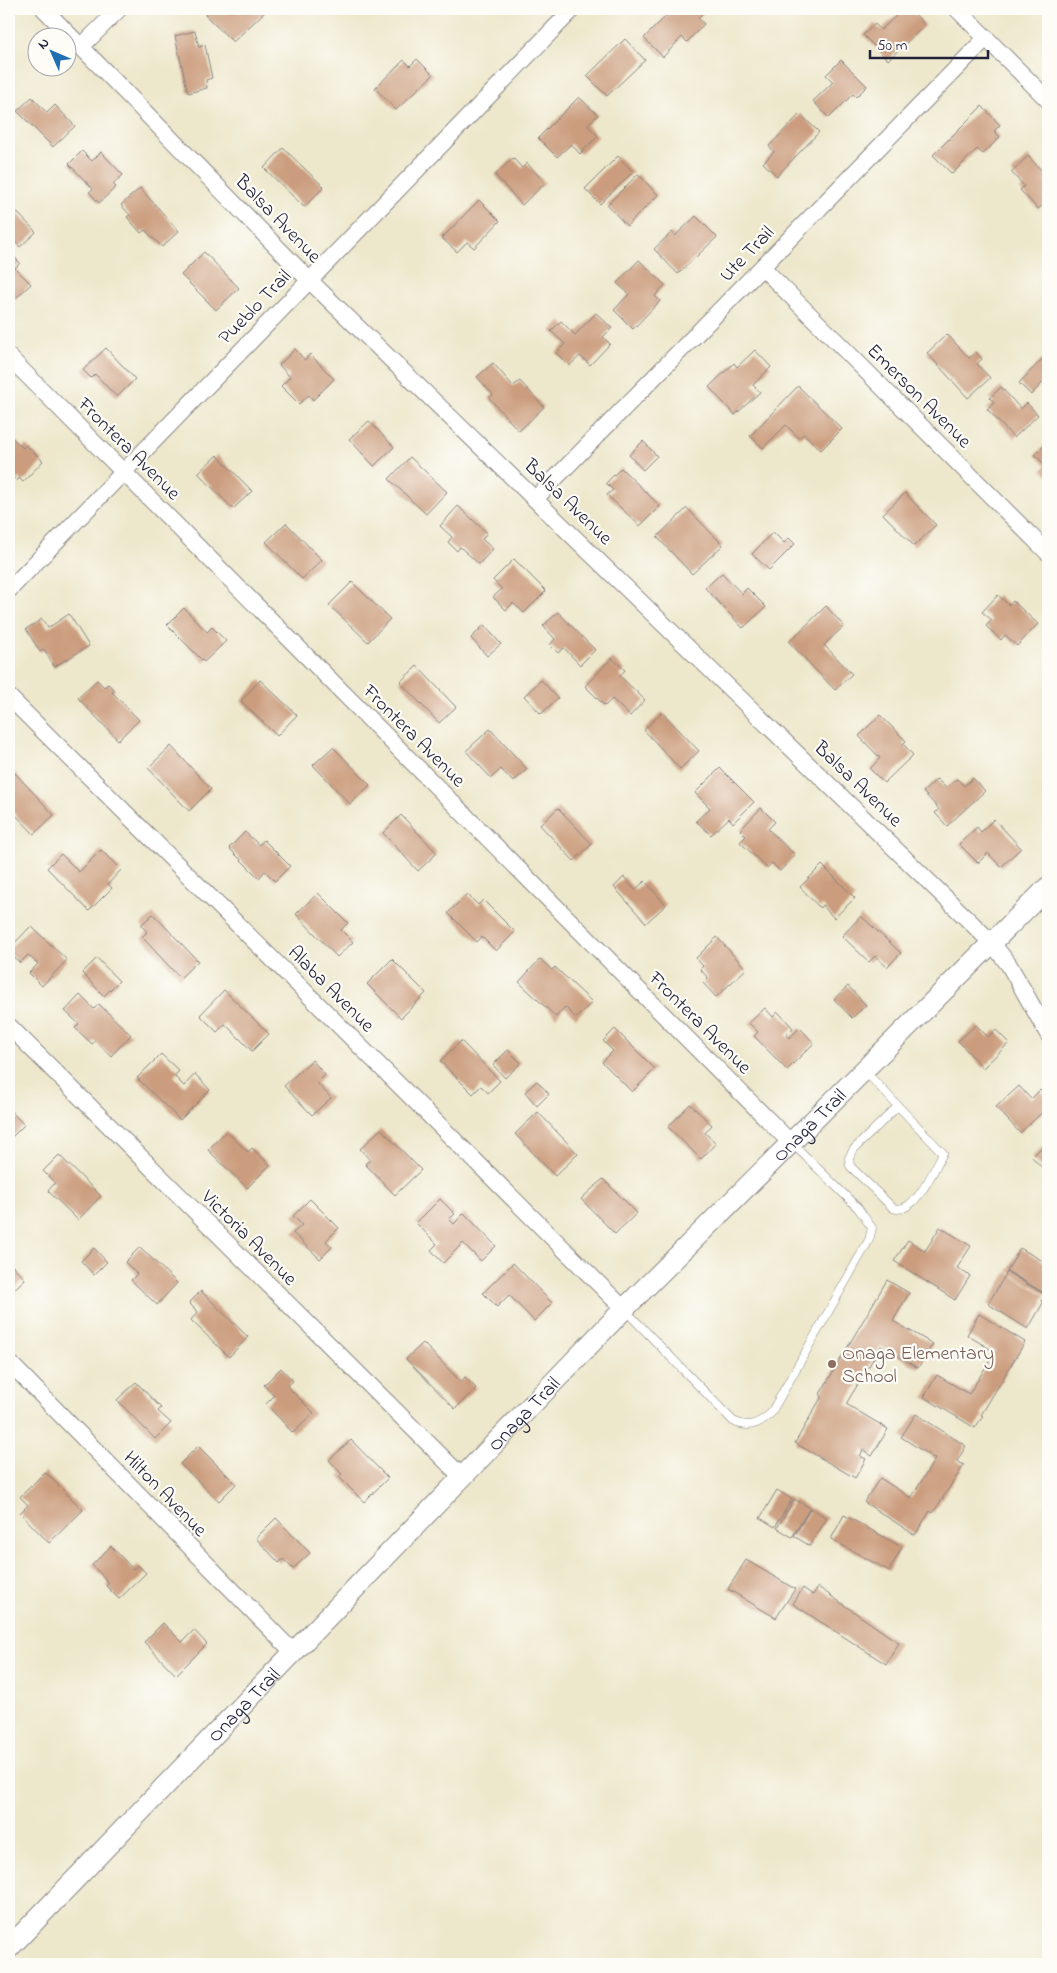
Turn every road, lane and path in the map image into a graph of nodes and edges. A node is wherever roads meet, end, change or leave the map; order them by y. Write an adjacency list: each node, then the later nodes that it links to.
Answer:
1 (44, 9): 6 (street, Balsa Avenue)
2 (119, 9): 6 (street)
3 (573, 9): 9 (street, Pueblo Trail)
4 (957, 9): 5 (street)
5 (986, 38): 7 (street); 8 (street, Ute Trail)
6 (82, 46): 9 (street, Balsa Avenue)
7 (1048, 100)
8 (762, 267): 12 (street, Ute Trail); 13 (street, Emerson Avenue)
9 (309, 280): 11 (street, Pueblo Trail); 12 (street, Balsa Avenue)
10 (9, 357): 11 (street, Frontera Avenue)
11 (124, 471): 14 (street, Pueblo Trail); 22 (street, Frontera Avenue)
12 (536, 498): 17 (street, Balsa Avenue)
13 (1048, 553)
14 (9, 590)
15 (9, 696): 23 (street, Alaba Avenue)
16 (1048, 887): 17 (street, Onaga Trail)
17 (992, 943): 19 (street, Balsa Avenue); 20 (street, Onaga Trail)
18 (9, 1026): 25 (street, Victoria Avenue)
19 (1048, 1034)
20 (864, 1070): 21 (lane); 22 (street, Onaga Trail)
21 (898, 1106): 21 (lane)
22 (792, 1142): 23 (street, Onaga Trail); 23 (lane)
23 (624, 1309): 25 (street, Onaga Trail)
24 (9, 1362): 26 (street, Hilton Avenue)
25 (462, 1477): 26 (street, Onaga Trail)
26 (294, 1653): 27 (street, Onaga Trail)
27 (9, 1948)

